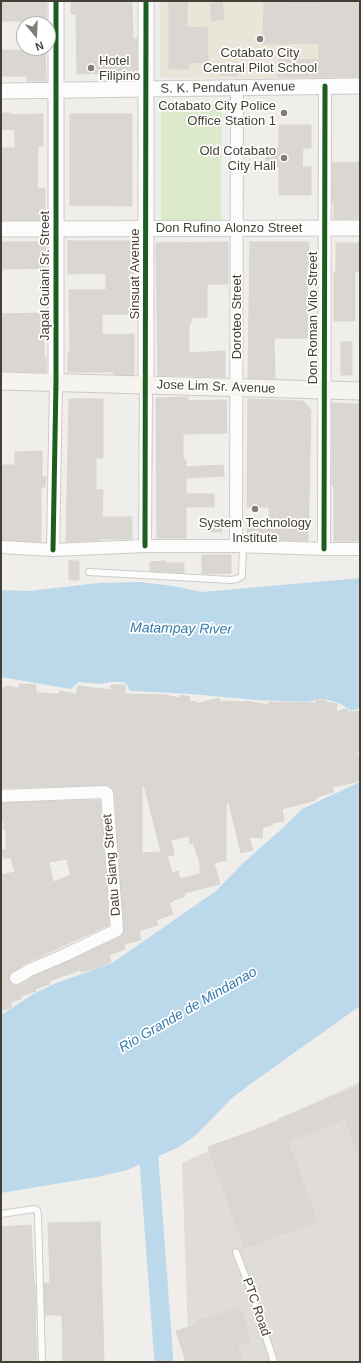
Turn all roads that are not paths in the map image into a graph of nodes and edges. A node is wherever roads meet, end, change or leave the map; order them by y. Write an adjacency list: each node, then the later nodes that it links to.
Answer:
1 (56, 1): 7 (street, Japal Guiani Sr. Street)
2 (146, 1): 6 (street, Sinsuat Avenue)
3 (325, 86): 4 (street, S. K. Pendatun Avenue); 5 (street, S. K. Pendatun Avenue); 10 (street, Don Roman Vilo Street)
4 (360, 86)
5 (237, 87): 6 (street, S. K. Pendatun Avenue); 9 (street, Doroteo Street)
6 (147, 89): 7 (street, S. K. Pendatun Avenue); 14 (street, Sinsuat Avenue)
7 (57, 91): 8 (street, S. K. Pendatun Avenue); 13 (street, Japal Guiani Sr. Street)
8 (1, 92)
9 (237, 228): 10 (street, Don Rufino Alonzo Street); 14 (street, Don Rufino Alonzo Street); 18 (street, Doroteo Street)
10 (324, 228): 11 (street, Don Rufino Alonzo Street); 19 (street, Don Roman Vilo Street)
11 (360, 228)
12 (1, 229): 13 (street, Don Rufino Alonzo Street)
13 (56, 229): 14 (street, Don Rufino Alonzo Street); 16 (street, Japal Guiani Sr. Street)
14 (146, 229): 17 (street, Sinsuat Avenue)
15 (1, 381): 16 (main road, Jose Lim Sr. Avenue)
16 (56, 382): 17 (main road, Jose Lim Sr. Avenue); 26 (street, Japal Guiani Sr. Street)
17 (146, 385): 18 (main road, Jose Lim Sr. Avenue); 21 (street, Sinsuat Avenue)
18 (237, 387): 19 (main road, Jose Lim Sr. Avenue); 22 (street, Doroteo Street)
19 (324, 390): 20 (main road, Jose Lim Sr. Avenue); 24 (street, Don Roman Vilo Street)
20 (360, 391)
21 (145, 546): 22 (street); 26 (street)
22 (239, 546): 24 (street); 27 (lane)
23 (1, 547): 26 (street)
24 (324, 549): 25 (street)
25 (360, 549)
26 (54, 550)
27 (89, 572)
28 (1, 796): 29 (street, Datu Siang Street)
29 (16, 978)
30 (1, 1214): 32 (lane)
31 (236, 1252): 33 (lane, PTC Road)
32 (42, 1362)
33 (274, 1362)

